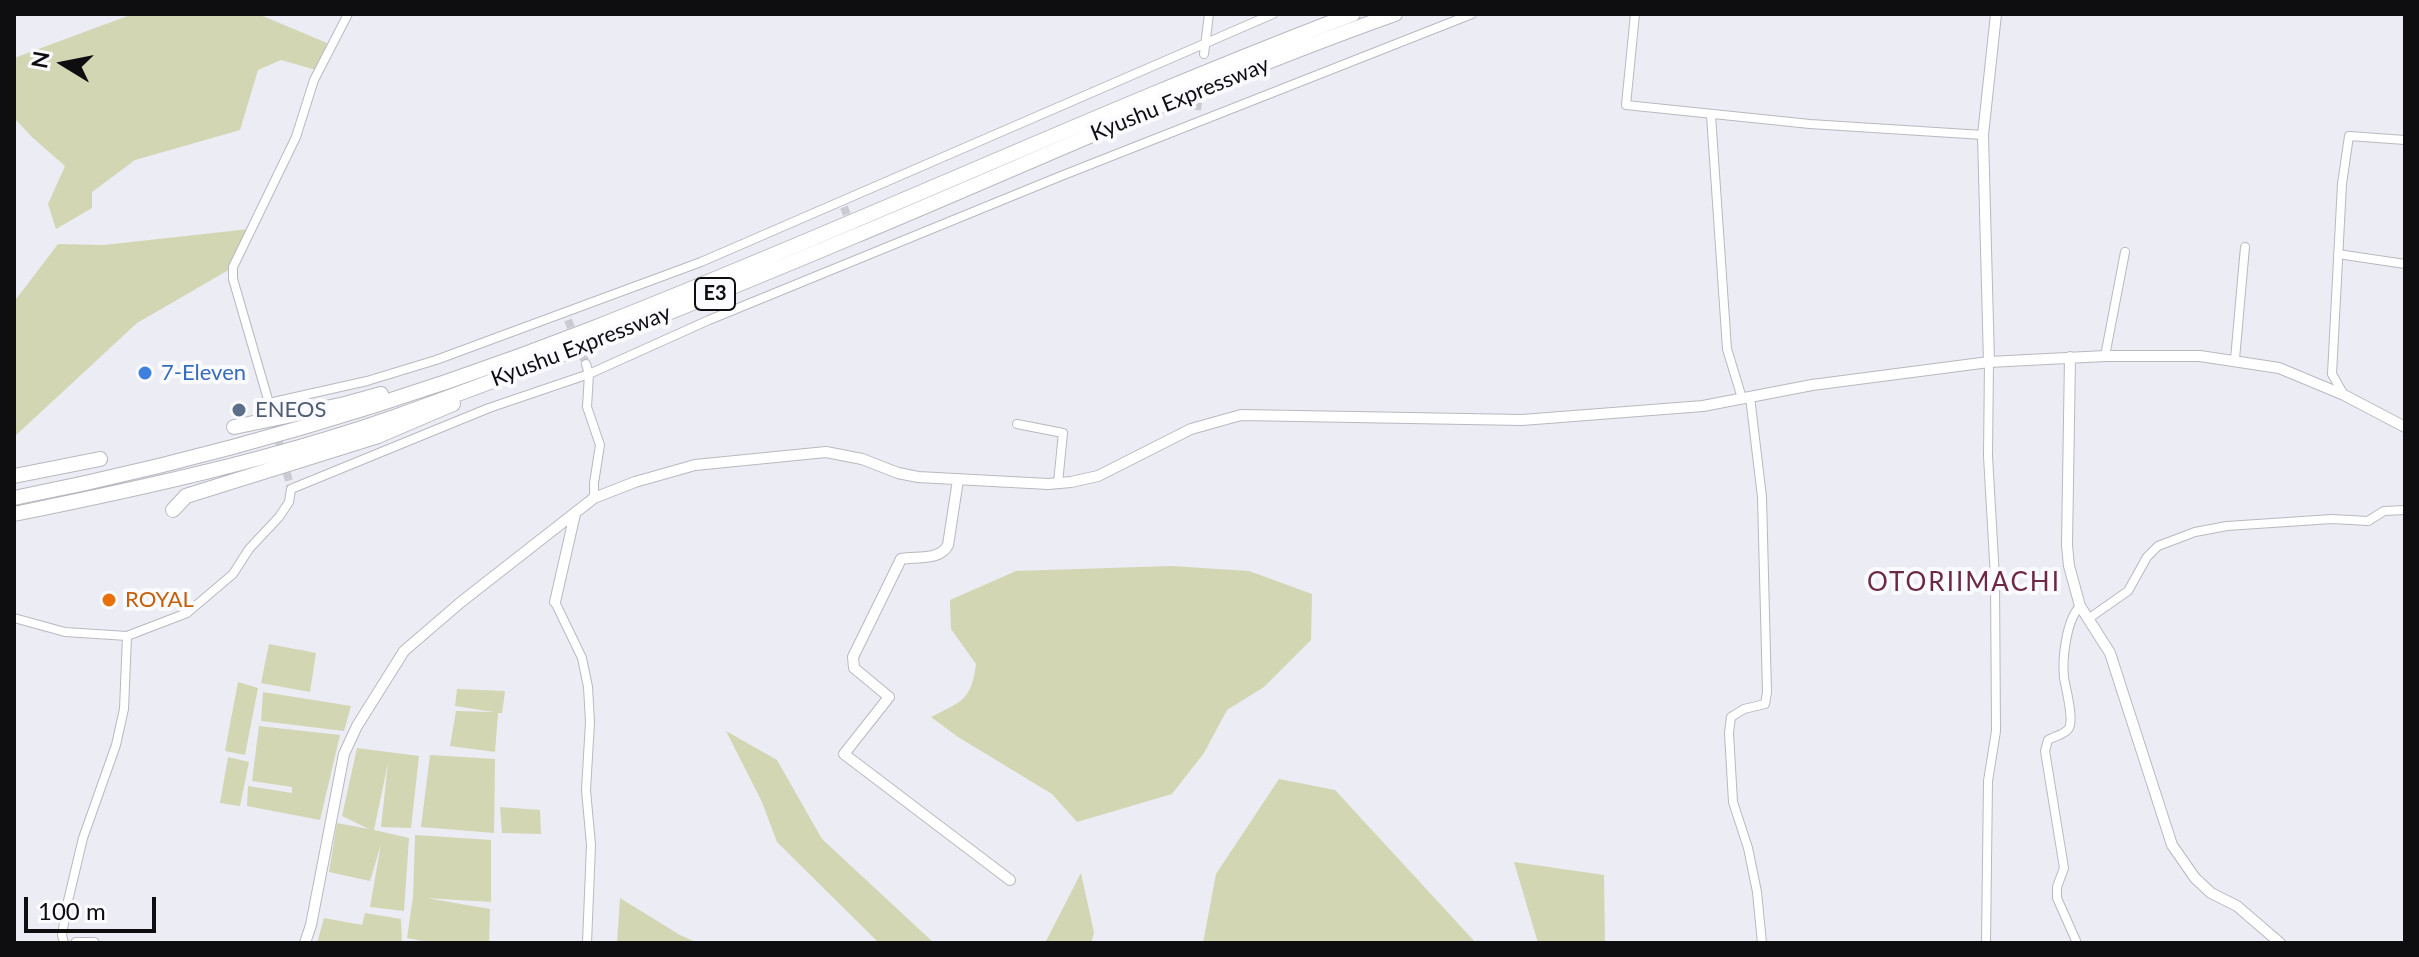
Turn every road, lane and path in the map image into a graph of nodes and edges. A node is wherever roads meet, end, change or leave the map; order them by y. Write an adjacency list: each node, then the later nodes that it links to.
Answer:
1 (348, 14): 9 (street)
2 (1209, 14): 9 (street)
3 (1273, 14): 9 (street)
4 (1353, 14): 20 (highway, Kyushu Expressway / E3)
5 (1395, 14): 19 (highway, Kyushu Expressway / E3)
6 (1472, 14): 12 (street)
7 (1635, 14): 11 (street)
8 (1996, 14): 13 (street)
9 (1205, 49)
10 (1197, 110): 12 (street)
11 (1711, 115): 13 (street); 27 (street)
12 (1197, 122): 25 (street)
13 (1983, 135): 24 (street)
14 (2405, 140): 17 (street)
15 (2245, 247): 23 (street)
16 (2125, 252): 21 (street)
17 (2338, 254): 18 (street); 26 (street)
18 (2405, 264)
19 (622, 332): 37 (highway); 39 (highway, Kyushu Expressway / E3)
20 (520, 356): 29 (highway); 35 (highway, Kyushu Expressway / E3)
21 (2105, 356): 22 (street); 23 (street)
22 (2070, 357): 24 (street); 42 (street)
23 (2235, 359): 26 (street)
24 (1989, 362): 27 (street); 53 (street)
25 (588, 369): 36 (street); 45 (street)
26 (2344, 395): 30 (street)
27 (1746, 398): 34 (street); 52 (street)
28 (1017, 424): 34 (street)
29 (234, 427)
30 (2405, 427)
31 (100, 459): 32 (highway)
32 (14, 476)
33 (958, 480): 34 (street); 36 (street); 46 (street)
34 (1058, 483)
35 (14, 498)
36 (594, 498): 40 (street)
37 (173, 510)
38 (2405, 510): 44 (street)
39 (14, 514)
40 (575, 514): 41 (street); 50 (street)
41 (555, 602): 51 (street)
42 (2080, 606): 44 (street); 54 (street)
43 (14, 618): 45 (street)
44 (2088, 619): 55 (street)
45 (127, 636): 47 (street)
46 (1010, 880)
47 (64, 943)
48 (76, 943): 49 (street)
49 (94, 943)
50 (305, 943)
51 (587, 943)
52 (1762, 943)
53 (1986, 943)
54 (2077, 943)
55 (2280, 943)

